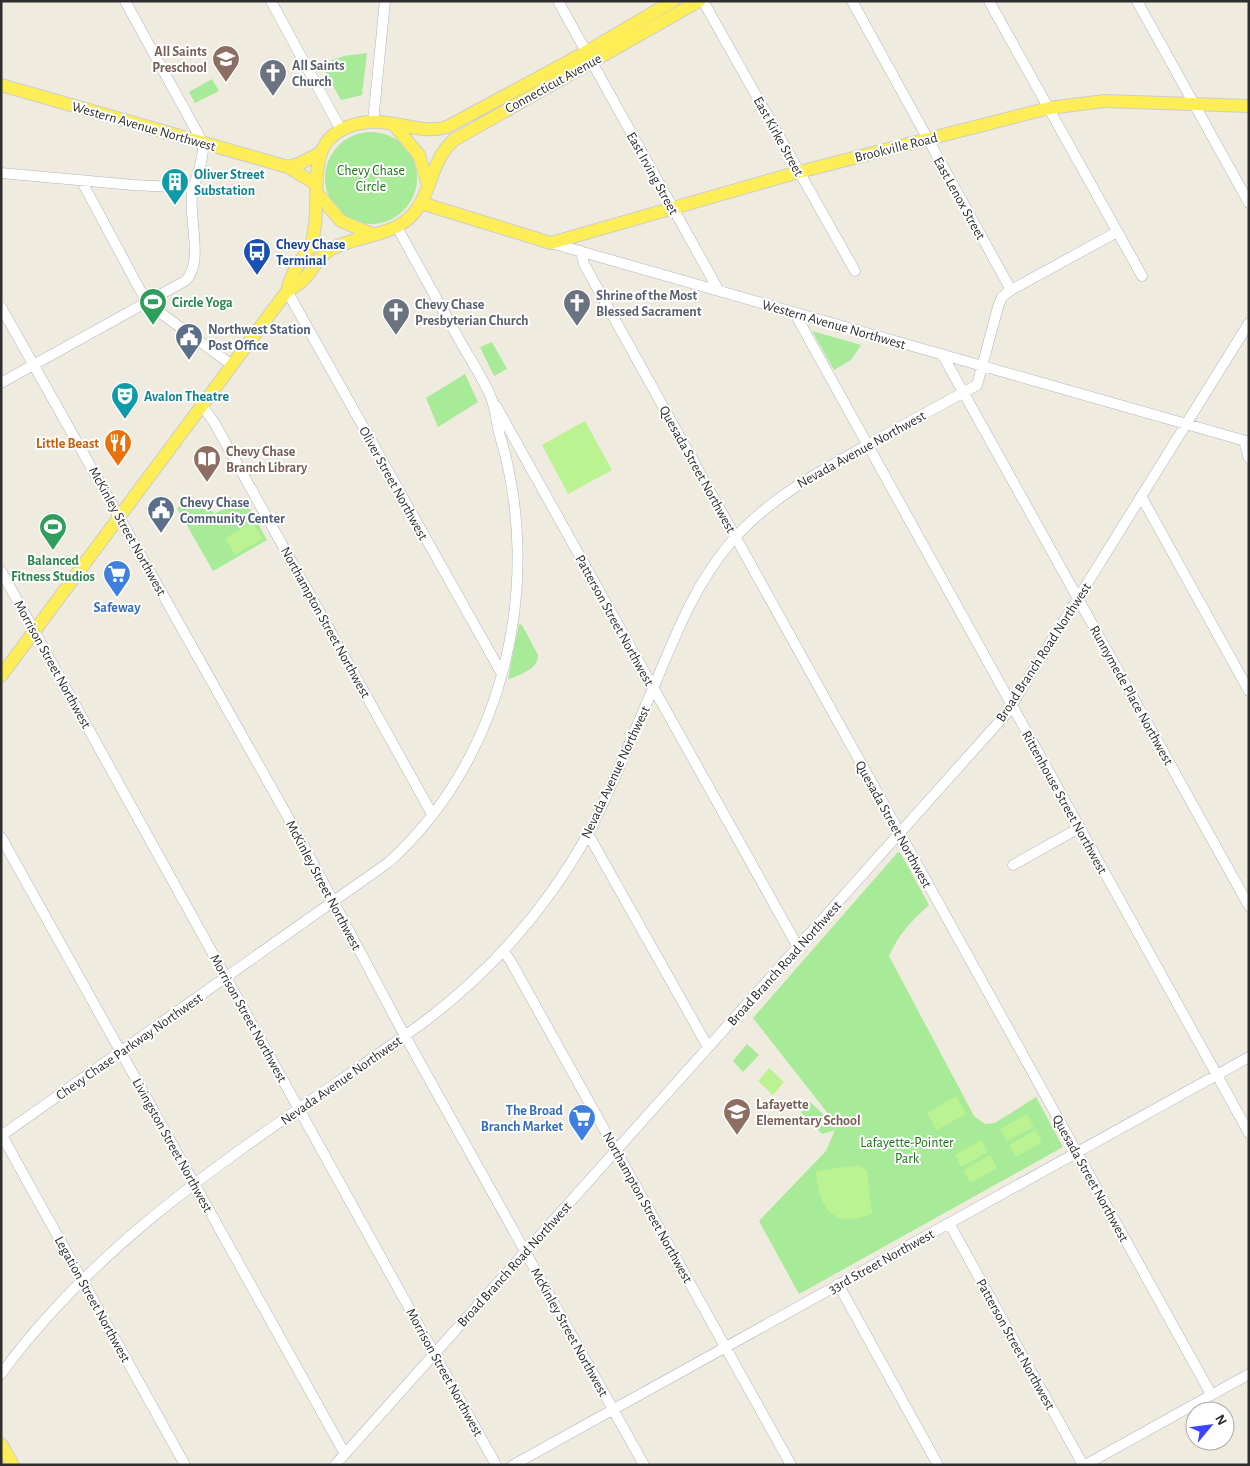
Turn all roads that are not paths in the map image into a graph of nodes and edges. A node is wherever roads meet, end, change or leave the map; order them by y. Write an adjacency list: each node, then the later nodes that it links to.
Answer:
1 (125, 1): 20 (street)
2 (271, 1): 18 (street)
3 (385, 1): 16 (street)
4 (558, 1): 11 (street, East Irving Street)
5 (673, 1): 11 (main road, Connecticut Avenue)
6 (699, 1): 11 (main road, Connecticut Avenue)
7 (703, 1): 23 (street, East Kirke Street)
8 (852, 1): 19 (street, East Lenox Street)
9 (989, 1): 15 (street)
10 (1137, 1): 13 (street)
11 (589, 56): 17 (main road, Connecticut Avenue); 26 (main road, Connecticut Avenue); 31 (street, East Irving Street)
12 (1, 85): 20 (main road, Western Avenue Northwest)
13 (1193, 104): 14 (main road, Brookville Road); 15 (main road, Brookville Road); 30 (street)
14 (1249, 106)
15 (1049, 108): 19 (main road, Brookville Road); 33 (street)
16 (373, 122): 17 (main road); 18 (main road)
17 (394, 125): 26 (main road)
18 (341, 130): 21 (main road)
19 (928, 139): 23 (main road, Brookville Road); 39 (street, East Lenox Street)
20 (203, 143): 22 (main road, Western Avenue Northwest); 27 (street)
21 (320, 153): 22 (main road); 28 (main road)
22 (288, 167): 28 (main road, Western Avenue Northwest)
23 (800, 172): 31 (main road, Brookville Road); 37 (street, East Kirke Street)
24 (1, 173): 25 (street)
25 (81, 180): 27 (street); 42 (street)
26 (428, 185): 29 (main road)
27 (194, 188): 42 (street)
28 (316, 188): 34 (main road); 40 (main road)
29 (421, 203): 32 (main road); 35 (main road, Western Avenue Northwest)
30 (1249, 203)
31 (672, 207): 35 (main road, Brookville Road); 41 (street, East Irving Street)
32 (397, 227): 34 (main road); 52 (street, Chevy Chase Parkway Northwest)
33 (1117, 232): 38 (street); 39 (street)
34 (372, 234): 40 (main road)
35 (551, 242): 36 (street, Western Avenue Northwest)
36 (581, 251): 41 (street, Western Avenue Northwest); 62 (street, Quesada Street Northwest)
37 (855, 271)
38 (1142, 276)
39 (1011, 290): 49 (street, Nevada Avenue Northwest)
40 (287, 291): 48 (main road); 66 (street, Oliver Street Northwest)
41 (719, 291): 44 (street, Western Avenue Northwest)
42 (147, 303): 47 (street); 48 (street)
43 (1, 307): 47 (street, McKinley Street Northwest)
44 (794, 312): 46 (street, Western Avenue Northwest); 56 (street, Rittenhouse Street Northwest)
45 (1249, 323): 54 (street, Broad Branch Road Northwest)
46 (942, 354): 49 (street, Western Avenue Northwest); 51 (street, Runnymede Place Northwest)
47 (35, 365): 50 (street); 61 (street, McKinley Street Northwest)
48 (232, 365): 53 (main road)
49 (981, 366): 51 (street, Nevada Avenue Northwest); 54 (street, Western Avenue Northwest)
50 (1, 384)
51 (964, 392): 56 (street, Nevada Avenue Northwest); 64 (street, Runnymede Place Northwest)
52 (491, 397): 57 (street, Patterson Street Northwest); 59 (street, Chevy Chase Parkway Northwest)
53 (202, 406): 61 (main road); 71 (street, Northampton Street Northwest)
54 (1184, 424): 55 (street, Western Avenue Northwest); 60 (street, Broad Branch Road Northwest)
55 (1247, 442): 58 (street)
56 (867, 445): 62 (street, Nevada Avenue Northwest); 70 (street, Rittenhouse Street Northwest)
57 (522, 452): 59 (street); 68 (street, Patterson Street Northwest)
58 (1249, 458)
59 (507, 461): 66 (street, Chevy Chase Parkway Northwest)
60 (1141, 496): 64 (street, Broad Branch Road Northwest); 69 (street)
61 (120, 516): 65 (main road); 77 (street, McKinley Street Northwest)
62 (735, 537): 68 (street, Nevada Avenue Northwest); 74 (street, Quesada Street Northwest)
63 (1, 571): 65 (street, Morrison Street Northwest)
64 (1078, 599): 70 (street, Broad Branch Road Northwest); 78 (street, Runnymede Place Northwest)
65 (34, 631): 67 (main road); 81 (street, Morrison Street Northwest)
66 (502, 674): 71 (street, Chevy Chase Parkway Northwest)
67 (1, 676)
68 (653, 688): 73 (street, Nevada Avenue Northwest); 79 (street, Patterson Street Northwest)
69 (1249, 691)
70 (1012, 706): 72 (street, Rittenhouse Street Northwest); 74 (street, Broad Branch Road Northwest)
71 (432, 814): 77 (street, Chevy Chase Parkway Northwest)
72 (1079, 828): 76 (street); 86 (street, Rittenhouse Street Northwest)
73 (588, 834): 80 (street, Nevada Avenue Northwest); 83 (street)
74 (900, 834): 79 (street, Broad Branch Road Northwest); 91 (street, Quesada Street Northwest)
75 (1, 836): 84 (street, Livingston Street Northwest)
76 (1012, 865)
77 (334, 902): 81 (street, Chevy Chase Parkway Northwest); 82 (street, McKinley Street Northwest)
78 (1249, 906)
79 (798, 947): 83 (street, Broad Branch Road Northwest)
80 (502, 951): 82 (street, Nevada Avenue Northwest); 90 (street, Northampton Street Northwest)
81 (227, 977): 84 (street, Chevy Chase Parkway Northwest); 87 (street, Morrison Street Northwest)
82 (405, 1036): 87 (street, Nevada Avenue Northwest); 94 (street, McKinley Street Northwest)
83 (708, 1047): 90 (street, Broad Branch Road Northwest)
84 (121, 1052): 89 (street, Chevy Chase Parkway Northwest); 92 (street, Livingston Street Northwest)
85 (1249, 1056): 86 (street, 33rd Street Northwest)
86 (1216, 1074): 88 (street, Rittenhouse Street Northwest); 91 (street, 33rd Street Northwest)
87 (300, 1109): 92 (street, Nevada Avenue Northwest); 98 (street, Morrison Street Northwest)
88 (1249, 1133)
89 (2, 1135): 95 (street, Legation Street Northwest)
90 (616, 1150): 94 (street, Broad Branch Road Northwest); 97 (street, Northampton Street Northwest)
91 (1077, 1152): 93 (street, 33rd Street Northwest); 101 (street, Quesada Street Northwest)
92 (194, 1184): 95 (street, Nevada Avenue Northwest); 104 (street, Livingston Street Northwest)
93 (949, 1223): 96 (street, 33rd Street Northwest); 113 (street, Patterson Street Northwest)
94 (526, 1251): 98 (street, Broad Branch Road Northwest); 102 (street, McKinley Street Northwest)
95 (82, 1279): 99 (street, Nevada Avenue Northwest); 106 (street, Legation Street Northwest)
96 (838, 1284): 97 (street, 33rd Street Northwest); 112 (street)
97 (726, 1346): 102 (street, 33rd Street Northwest); 111 (street, Northampton Street Northwest)
98 (435, 1352): 104 (street, Broad Branch Road Northwest); 108 (street, Morrison Street Northwest)
99 (1, 1374)
100 (1249, 1374): 101 (street)
101 (1211, 1394): 113 (street)
102 (613, 1409): 109 (street, 33rd Street Northwest); 110 (street, McKinley Street Northwest)
103 (1, 1444): 105 (main road)
104 (344, 1454): 107 (street, Broad Branch Road Northwest)
105 (13, 1465)
106 (185, 1465)
107 (335, 1465)
108 (496, 1465)
109 (512, 1465)
110 (644, 1465)
111 (791, 1465)
112 (938, 1465)
113 (1084, 1465)

